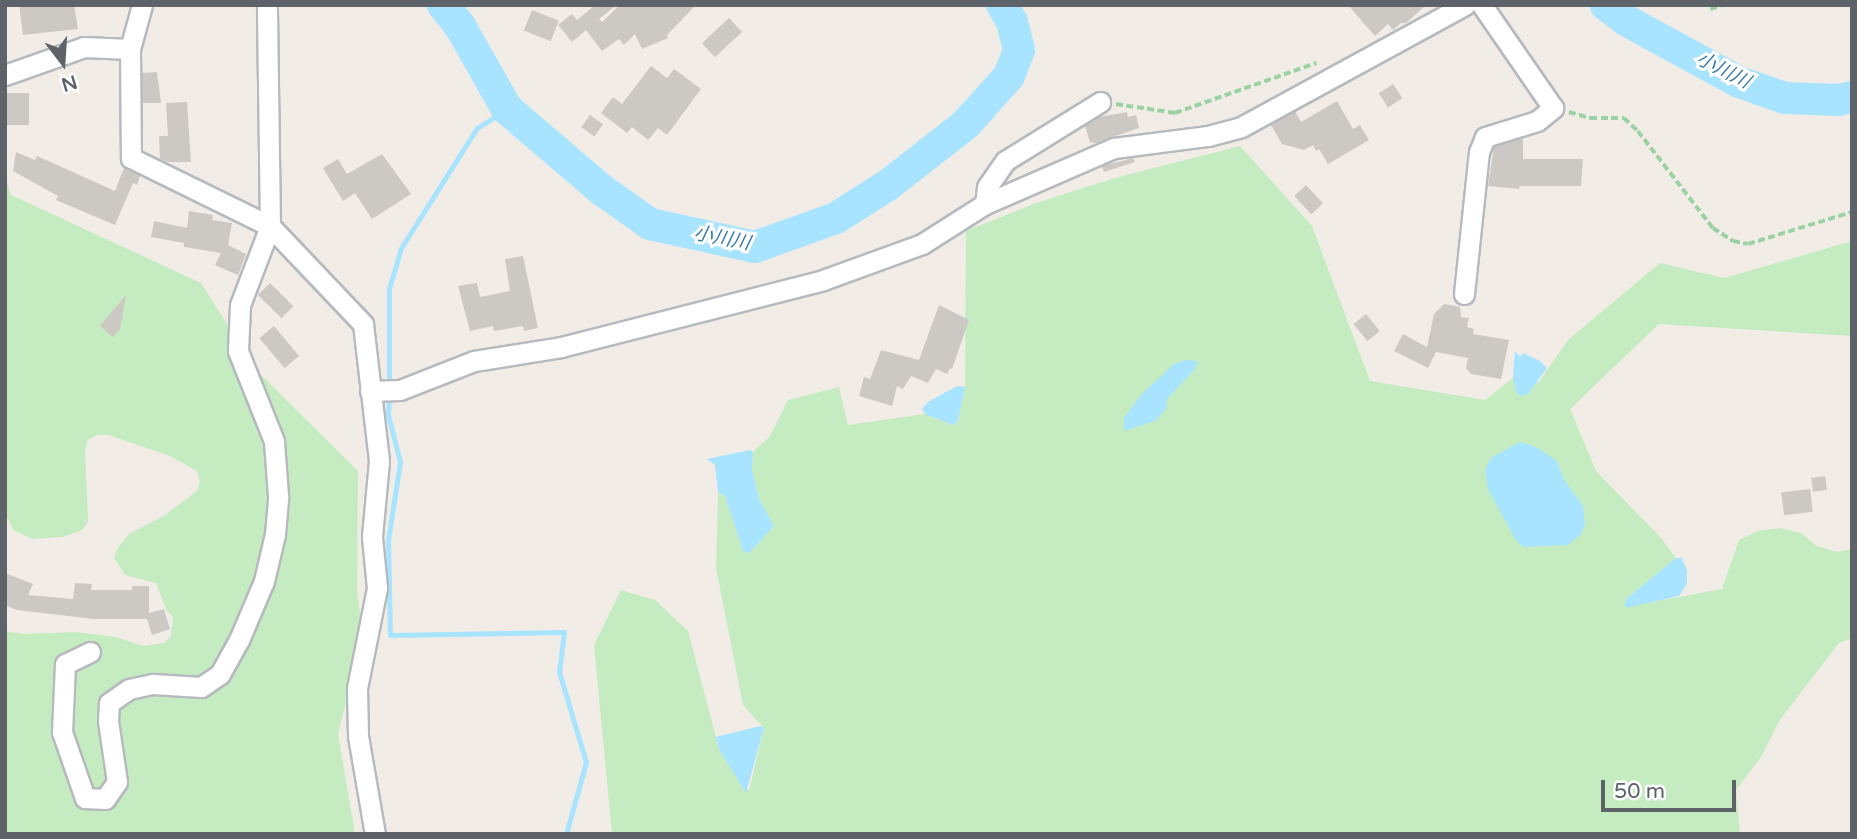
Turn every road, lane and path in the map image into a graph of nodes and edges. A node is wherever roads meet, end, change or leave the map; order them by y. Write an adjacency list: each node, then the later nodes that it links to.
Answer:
1 (142, 5): 7 (street)
2 (267, 5): 14 (street)
3 (1465, 5): 12 (street)
4 (1482, 5): 11 (street)
5 (1723, 5): 6 (path)
6 (1710, 9)
7 (130, 49): 9 (street); 14 (street)
8 (1324, 61): 10 (path)
9 (5, 75)
10 (1100, 102): 12 (street)
11 (1553, 108): 13 (path); 15 (street)
12 (985, 204): 16 (street)
13 (1852, 212)
14 (270, 226): 16 (street); 17 (street)
15 (1464, 294)
16 (370, 391): 18 (street)
17 (90, 652)
18 (375, 834)

